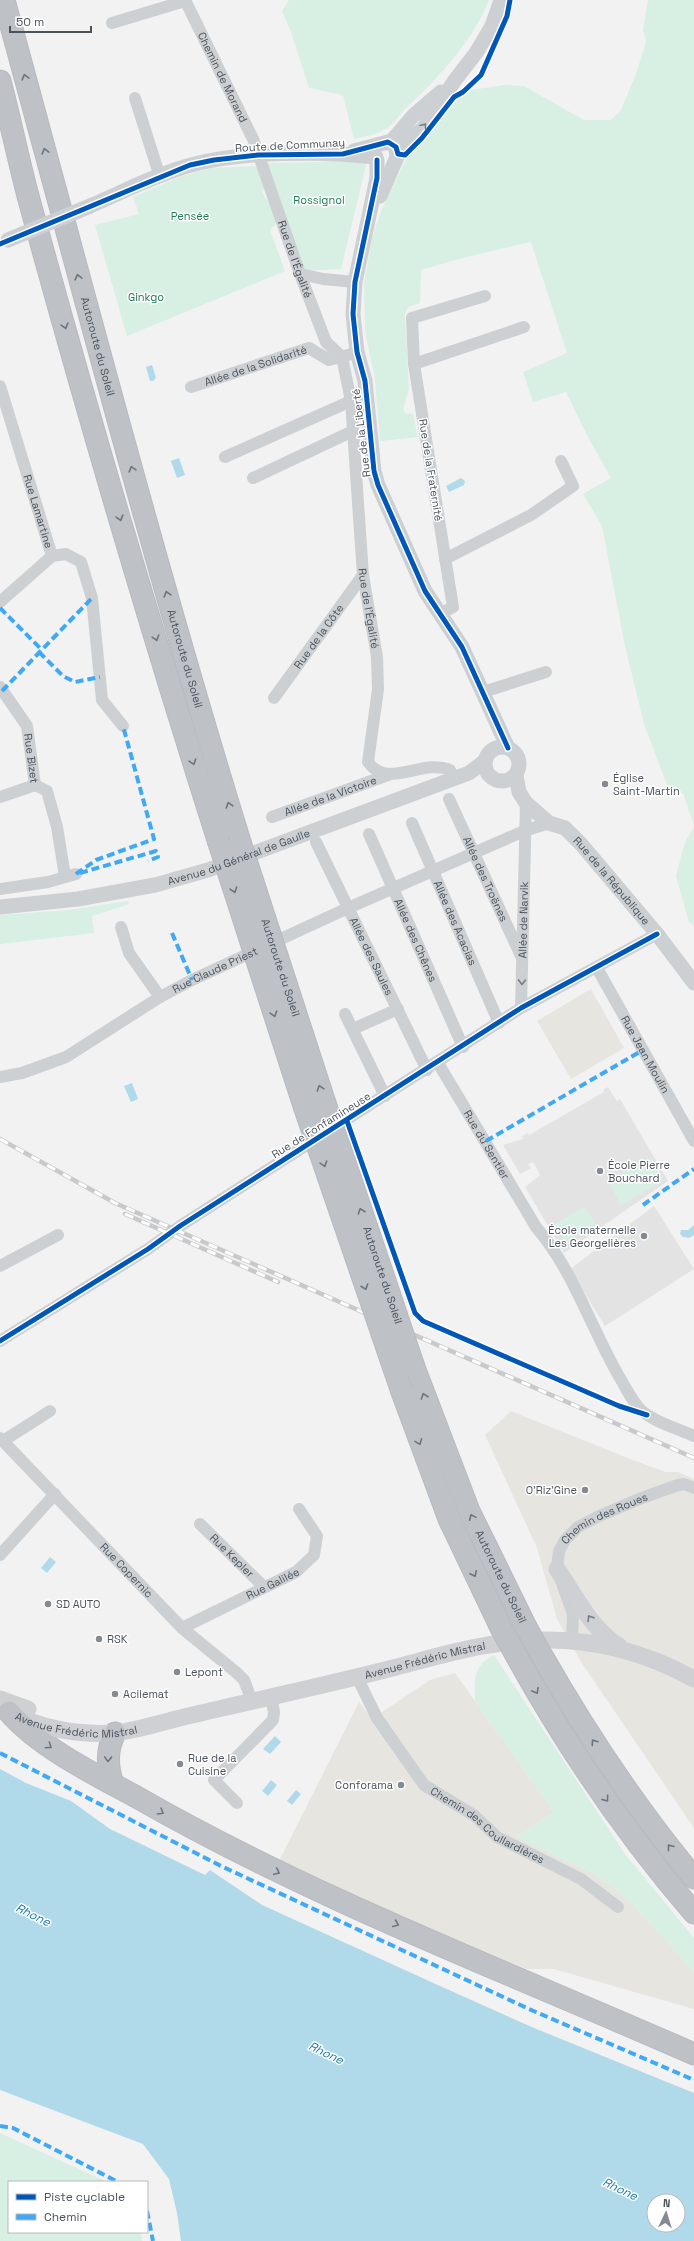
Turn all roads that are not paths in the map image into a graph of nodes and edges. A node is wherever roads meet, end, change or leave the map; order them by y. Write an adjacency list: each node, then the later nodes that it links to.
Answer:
1 (4, 0): 6 (highway, Autoroute du Soleil)
2 (10, 0): 6 (highway)
3 (501, 0): 10 (street)
4 (185, 1): 5 (street); 11 (street, Chemin de Morand)
5 (112, 23)
6 (18, 50): 102 (highway, Autoroute du Soleil, one-way to 6, bridge)
7 (0, 81): 13 (highway, Autoroute du Soleil)
8 (135, 98): 12 (street)
9 (0, 124): 13 (highway)
10 (386, 153): 11 (street, Route de Communay); 16 (street, Rue de la Liberté)
11 (258, 156): 12 (street, Route de Communay); 15 (street, Rue de l'Égalité)
12 (160, 177): 14 (street, Route de Communay, bridge)
13 (28, 194): 104 (highway, Autoroute du Soleil, one-way to 104, bridge)
14 (4, 242)
15 (300, 274): 16 (street); 20 (street, Rue de l'Égalité)
16 (355, 282): 19 (street, Rue de la Liberté)
17 (485, 296): 21 (street, Rue de la Fraternité)
18 (524, 327): 21 (street)
19 (357, 352): 20 (street); 33 (street, Rue de la Liberté)
20 (342, 357): 22 (street, Allée de la Solidarité); 24 (street, Rue de l'Égalité)
21 (414, 364): 30 (street, Rue de la Fraternité)
22 (191, 387)
23 (1, 391): 29 (street, Rue Lamartine)
24 (350, 401): 25 (street, Rue de l'Égalité); 26 (street)
25 (353, 431): 28 (street); 31 (street, Rue de l'Égalité)
26 (225, 457)
27 (561, 461): 30 (street)
28 (253, 478)
29 (52, 556): 32 (street); 38 (street, Rue Lamartine)
30 (445, 559): 33 (street, Rue de la Fraternité)
31 (363, 575): 37 (street, Rue de la Côte); 41 (street, Rue de l'Égalité)
32 (0, 602)
33 (440, 614): 36 (street, Rue de la Liberté)
34 (546, 672): 36 (street)
35 (0, 688): 44 (street, Rue Bizet)
36 (483, 692): 39 (street, Rue de la Liberté)
37 (274, 698)
38 (123, 726)
39 (503, 748): 40 (street); 43 (street)
40 (486, 768): 42 (street, Avenue du Général de Gaulle); 43 (street)
41 (388, 775): 42 (street); 48 (street, Allée de la Victoire)
42 (453, 778): 58 (street, Avenue du Général de Gaulle)
43 (510, 779): 46 (street)
44 (35, 785): 45 (street); 57 (street, Rue Bizet)
45 (0, 797)
46 (522, 798): 50 (street, Rue de la République); 51 (street, Allée de Narvik)
47 (449, 799): 54 (street, Allée des Troënes)
48 (272, 817)
49 (412, 823): 55 (street, Allée des Acacias)
50 (549, 823): 51 (street, Rue Claude Priest); 61 (street, Rue de la République)
51 (524, 831): 54 (street, Rue Claude Priest); 62 (street, Allée de Narvik)
52 (369, 834): 56 (street, Allée des Chênes)
53 (316, 842): 59 (street, Allée des Saules)
54 (473, 853): 55 (street, Rue Claude Priest); 62 (street, Allée des Troënes)
55 (434, 871): 56 (street, Rue Claude Priest); 69 (street, Allée des Acacias)
56 (393, 888): 59 (street, Rue Claude Priest); 71 (street, Allée des Chênes)
57 (0, 889)
58 (0, 907)
59 (348, 908): 65 (street, Rue Claude Priest); 67 (street, Allée des Saules)
60 (121, 927): 65 (street)
61 (657, 934): 63 (street, Rue de Fonfamineuse); 64 (street, Rue de la République)
62 (522, 958): 66 (street, Allée de Narvik, one-way to 66)
63 (597, 968): 66 (street, Rue de Fonfamineuse); 76 (street, Rue Jean Moulin)
64 (694, 983)
65 (160, 997): 74 (street, Rue Claude Priest)
66 (521, 1008): 69 (street, Rue de Fonfamineuse)
67 (398, 1009): 70 (street); 73 (street, Allée des Saules)
68 (345, 1014): 70 (street)
69 (499, 1023): 71 (street, Rue de Fonfamineuse)
70 (353, 1030): 75 (street)
71 (463, 1047): 72 (street, Rue de Fonfamineuse)
72 (438, 1063): 73 (street, Rue de Fonfamineuse); 81 (street, Rue du Sentier)
73 (427, 1070): 75 (street, Rue de Fonfamineuse)
74 (0, 1077)
75 (386, 1096): 79 (street, Rue de Fonfamineuse)
76 (694, 1141)
77 (58, 1235): 78 (street)
78 (0, 1266)
79 (0, 1340)
80 (50, 1411): 82 (street)
81 (694, 1436)
82 (1, 1440): 84 (street, Rue Copernic)
83 (693, 1484): 88 (street, Chemin des Roues)
84 (55, 1494): 87 (street); 90 (street, Rue Copernic)
85 (299, 1509): 89 (street, Rue Galilée)
86 (200, 1524): 89 (street, Rue Kepler)
87 (0, 1555)
88 (557, 1569): 91 (street, Chemin des Roues); 92 (main road, one-way to 88)
89 (264, 1587): 90 (street, Rue Galilée)
90 (182, 1628): 96 (street, Rue Copernic)
91 (572, 1640): 92 (main road, Avenue Frédéric Mistral); 93 (main road, Avenue Frédéric Mistral)
92 (630, 1652): 94 (main road, Avenue Frédéric Mistral)
93 (357, 1677): 95 (main road, Avenue Frédéric Mistral); 103 (street, Chemin des Coullardières)
94 (694, 1679)
95 (271, 1697): 96 (main road, Avenue Frédéric Mistral); 101 (street)
96 (252, 1701): 98 (main road, Avenue Frédéric Mistral)
97 (3, 1706): 98 (main road, Avenue Frédéric Mistral); 99 (main road, Avenue Frédéric Mistral); 100 (highway, one-way to 100)
98 (155, 1723): 99 (main road, Avenue Frédéric Mistral)
99 (115, 1733): 100 (highway, one-way to 100)
100 (113, 1784): 105 (highway, one-way to 105)
101 (237, 1803)
102 (694, 1878)
103 (618, 1907)
104 (694, 1913)
105 (694, 2054)

